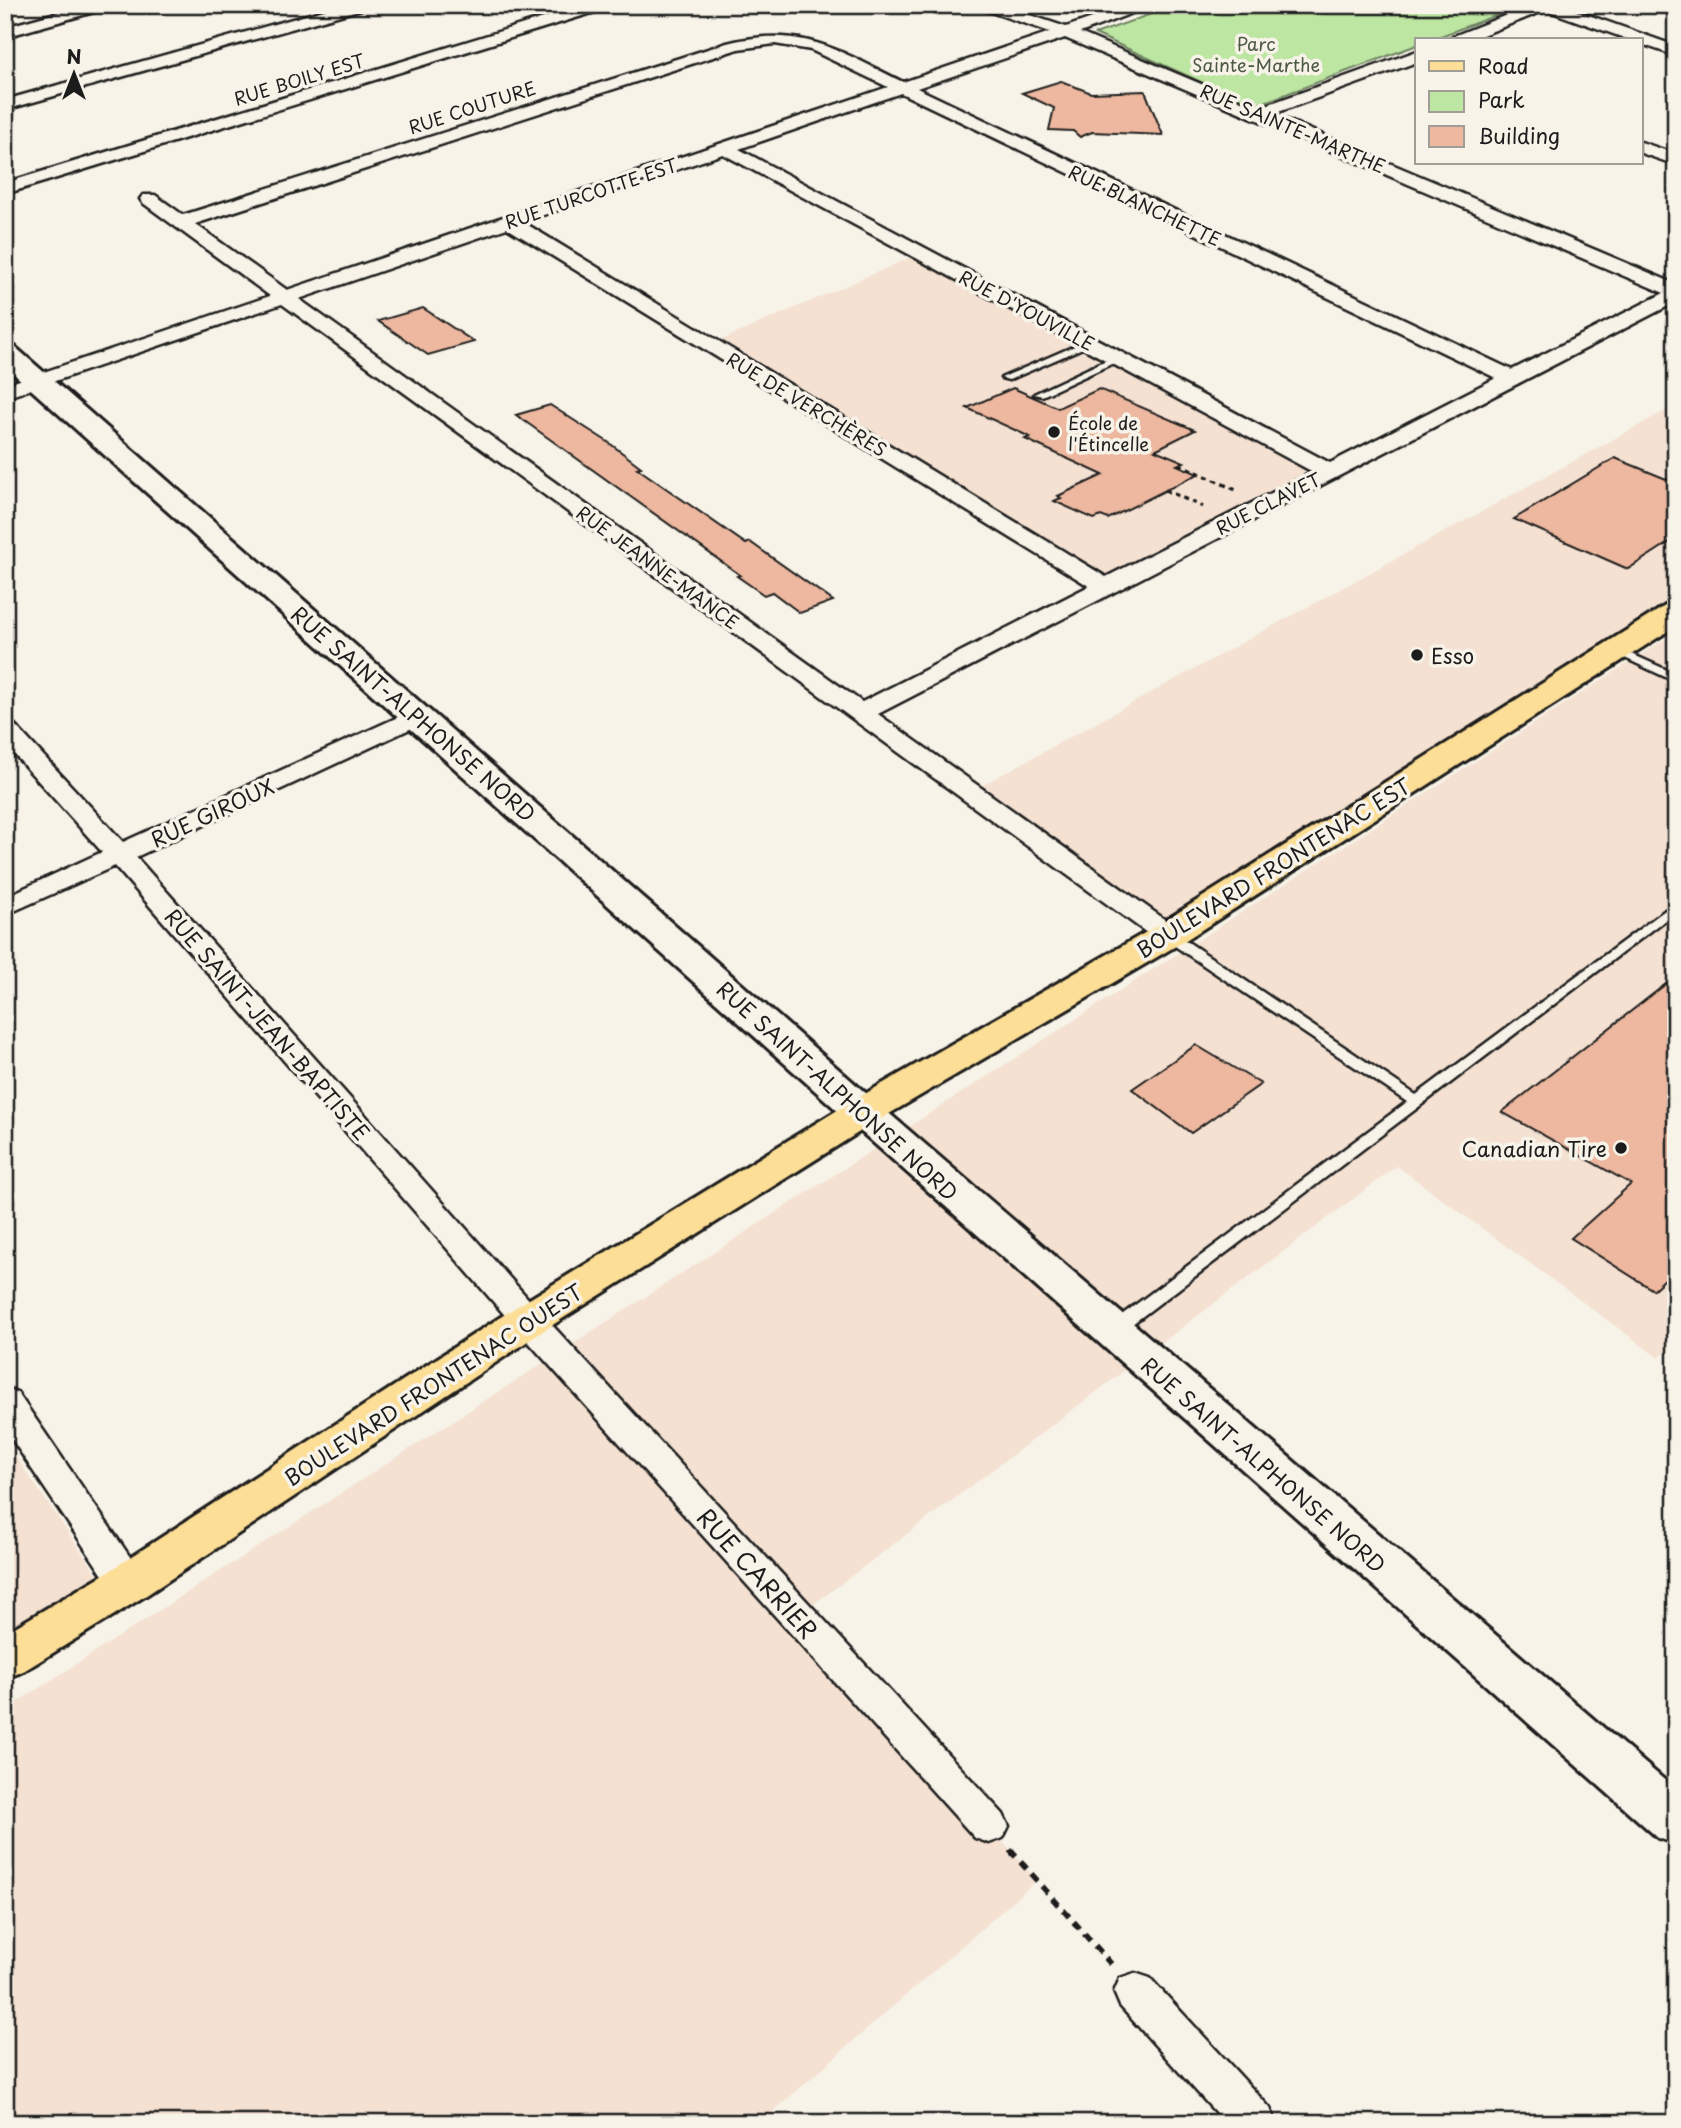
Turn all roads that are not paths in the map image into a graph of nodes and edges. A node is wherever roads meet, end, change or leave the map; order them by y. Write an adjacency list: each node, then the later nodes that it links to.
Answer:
1 (103, 5): 7 (street)
2 (360, 5): 16 (street)
3 (603, 5): 21 (street, RUE BOILY EST)
4 (984, 5): 8 (street, RUE SAINTE-MARTHE)
5 (1146, 5): 8 (street, RUE TURCOTTE EST)
6 (1546, 5): 10 (street); 11 (street)
7 (5, 32)
8 (1065, 32): 15 (street, RUE TURCOTTE EST); 17 (street, RUE SAINTE-MARTHE)
9 (777, 38): 15 (street, RUE BLANCHETTE); 24 (street, RUE COUTURE)
10 (1462, 38)
11 (1639, 38)
12 (1642, 39): 13 (street)
13 (1676, 51)
14 (1415, 58): 17 (street)
15 (899, 88): 19 (street, RUE TURCOTTE EST); 31 (street, RUE BLANCHETTE)
16 (7, 102)
17 (1257, 114): 25 (street, RUE SAINTE-MARTHE)
18 (1642, 146): 20 (street)
19 (724, 148): 23 (street, RUE TURCOTTE EST); 27 (street, RUE D'YOUVILLE)
20 (1676, 160)
21 (5, 189)
22 (149, 199): 24 (street, RUE JEANNE-MANCE)
23 (508, 221): 26 (street, RUE TURCOTTE EST); 36 (street, RUE DE VERCHÈRES)
24 (181, 222): 26 (street, RUE JEANNE-MANCE)
25 (1676, 293): 31 (street, RUE CLAVET)
26 (285, 298): 32 (street, RUE TURCOTTE EST); 40 (street, RUE JEANNE-MANCE)
27 (1089, 343): 29 (street, RUE D'YOUVILLE); 30 (lane)
28 (5, 352): 32 (main road, RUE SAINT-ALPHONSE NORD)
29 (1117, 358): 34 (lane); 35 (street, RUE D'YOUVILLE)
30 (1006, 378)
31 (1512, 378): 35 (street, RUE CLAVET)
32 (36, 380): 33 (street, RUE TURCOTTE EST); 41 (main road, RUE SAINT-ALPHONSE NORD)
33 (5, 391)
34 (1039, 394)
35 (1330, 472): 36 (street, RUE CLAVET)
36 (1106, 587): 40 (street, RUE CLAVET)
37 (1676, 612): 38 (main road, BOULEVARD FRONTENAC EST)
38 (1616, 650): 39 (lane); 46 (main road, BOULEVARD FRONTENAC EST)
39 (1676, 678)
40 (860, 713): 46 (street, RUE JEANNE-MANCE)
41 (418, 716): 43 (street, RUE GIROUX); 48 (main road, RUE SAINT-ALPHONSE NORD)
42 (5, 729): 43 (street, RUE SAINT-JEAN-BAPTISTE)
43 (120, 855): 45 (street, RUE GIROUX); 49 (street, RUE SAINT-JEAN-BAPTISTE)
44 (1676, 906): 47 (lane)
45 (5, 907)
46 (1168, 935): 47 (lane); 48 (main road, BOULEVARD FRONTENAC EST)
47 (1416, 1101): 50 (lane)
48 (863, 1112): 49 (main road, BOULEVARD FRONTENAC OUEST); 50 (main road, RUE SAINT-ALPHONSE NORD)
49 (528, 1320): 52 (main road, BOULEVARD FRONTENAC OUEST); 55 (street, RUE CARRIER)
50 (1112, 1331): 54 (main road, RUE SAINT-ALPHONSE NORD)
51 (5, 1401): 52 (street)
52 (128, 1583): 53 (main road, BOULEVARD FRONTENAC OUEST)
53 (5, 1658)
54 (1676, 1822)
55 (989, 1826)
56 (1135, 1992): 57 (street)
57 (1255, 2123)

